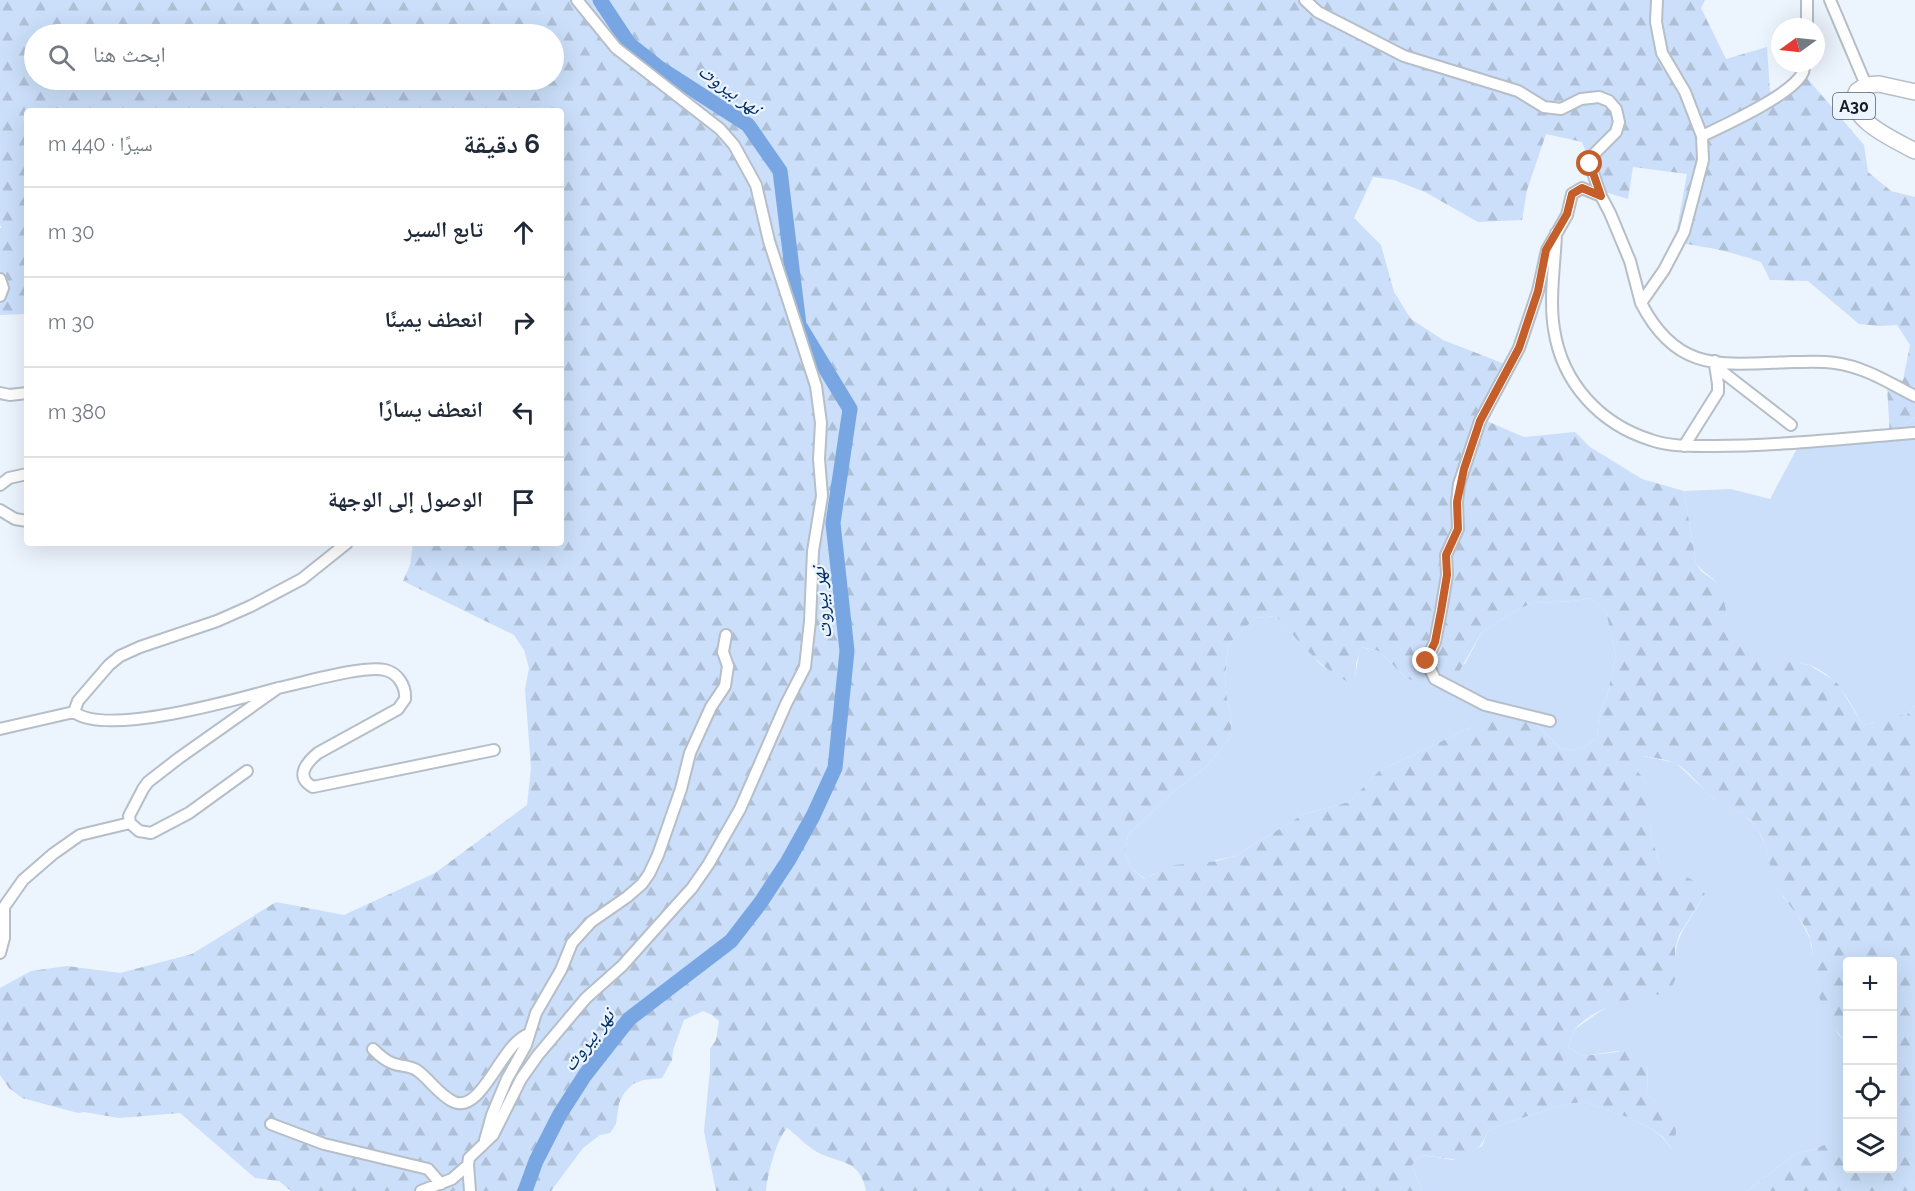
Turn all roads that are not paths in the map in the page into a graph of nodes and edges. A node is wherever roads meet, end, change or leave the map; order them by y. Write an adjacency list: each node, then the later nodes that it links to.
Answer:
1 (577, 0): 41 (street)
2 (1305, 0): 12 (street)
3 (1657, 0): 10 (street)
4 (1807, 0): 6 (street)
5 (1830, 0): 8 (street)
6 (1807, 18)
7 (1803, 72): 10 (street)
8 (1866, 86): 9 (highway, A30); 11 (highway, A30)
9 (1915, 92)
10 (1702, 136): 16 (street)
11 (1915, 151)
12 (1601, 196): 13 (street); 16 (street)
13 (1556, 233): 23 (street); 32 (street)
14 (0, 279): 15 (street)
15 (0, 296)
16 (1641, 303): 17 (street)
17 (1715, 362): 20 (street); 21 (street); 23 (street)
18 (0, 393): 19 (street)
19 (24, 393)
20 (1915, 396)
21 (1791, 426)
22 (1915, 433): 23 (street)
23 (1684, 446)
24 (24, 475): 25 (street)
25 (0, 485)
26 (0, 510): 27 (street)
27 (24, 520)
28 (343, 546): 31 (street)
29 (726, 635): 38 (street)
30 (278, 688): 31 (street); 34 (street); 36 (street)
31 (74, 712): 33 (street)
32 (1550, 721)
33 (0, 729)
34 (494, 750)
35 (247, 771): 36 (street)
36 (130, 823): 37 (street)
37 (0, 953)
38 (529, 1034): 39 (street); 41 (street)
39 (373, 1049)
40 (271, 1124): 43 (street)
41 (484, 1143): 42 (street)
42 (468, 1165): 43 (street); 45 (street)
43 (441, 1184): 44 (street)
44 (421, 1191)
45 (470, 1191)

